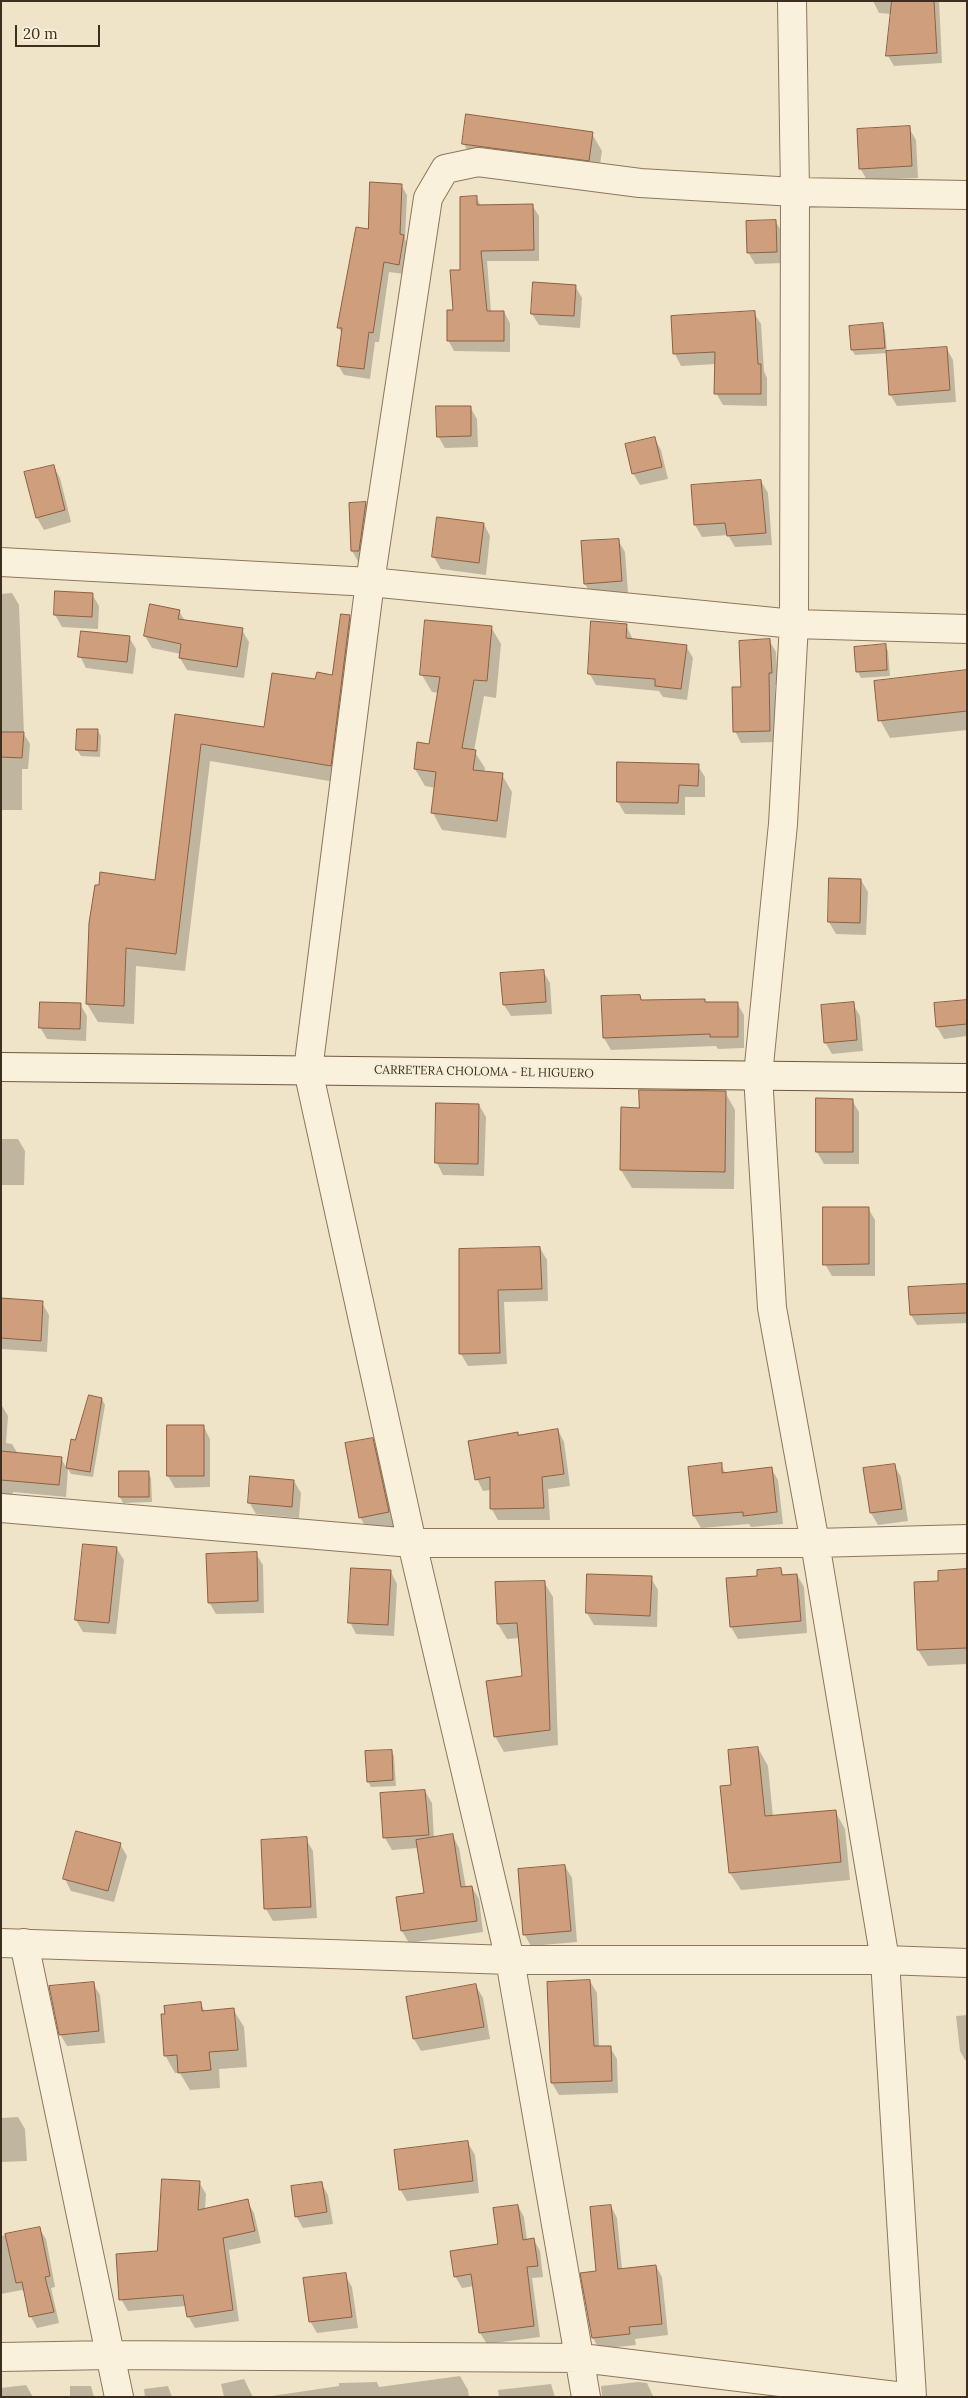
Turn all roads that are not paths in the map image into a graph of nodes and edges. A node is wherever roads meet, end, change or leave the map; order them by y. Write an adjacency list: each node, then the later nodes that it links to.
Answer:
1 (792, 1): 2 (street)
2 (795, 192): 3 (street); 5 (street); 6 (street)
3 (967, 195)
4 (1, 562): 5 (street)
5 (370, 582): 6 (street); 9 (street)
6 (794, 624): 7 (street); 10 (street)
7 (967, 629)
8 (1, 1067): 9 (street, CARRETERA CHOLOMA - EL HIGUERO)
9 (308, 1070): 10 (street, CARRETERA CHOLOMA - EL HIGUERO); 14 (street)
10 (758, 1075): 11 (street, CARRETERA CHOLOMA - EL HIGUERO); 15 (street)
11 (967, 1078)
12 (1, 1508): 14 (street)
13 (967, 1539): 15 (street)
14 (412, 1543): 15 (street); 17 (street)
15 (815, 1543): 18 (street)
16 (13, 1943): 17 (street); 20 (street)
17 (510, 1960): 18 (street); 22 (street)
18 (885, 1960): 19 (street); 26 (street)
19 (967, 1963)
20 (110, 2355): 21 (street); 22 (street); 23 (street)
21 (1, 2357)
22 (581, 2358): 24 (street); 25 (street)
23 (119, 2397)
24 (586, 2397)
25 (904, 2397)
26 (912, 2397)

